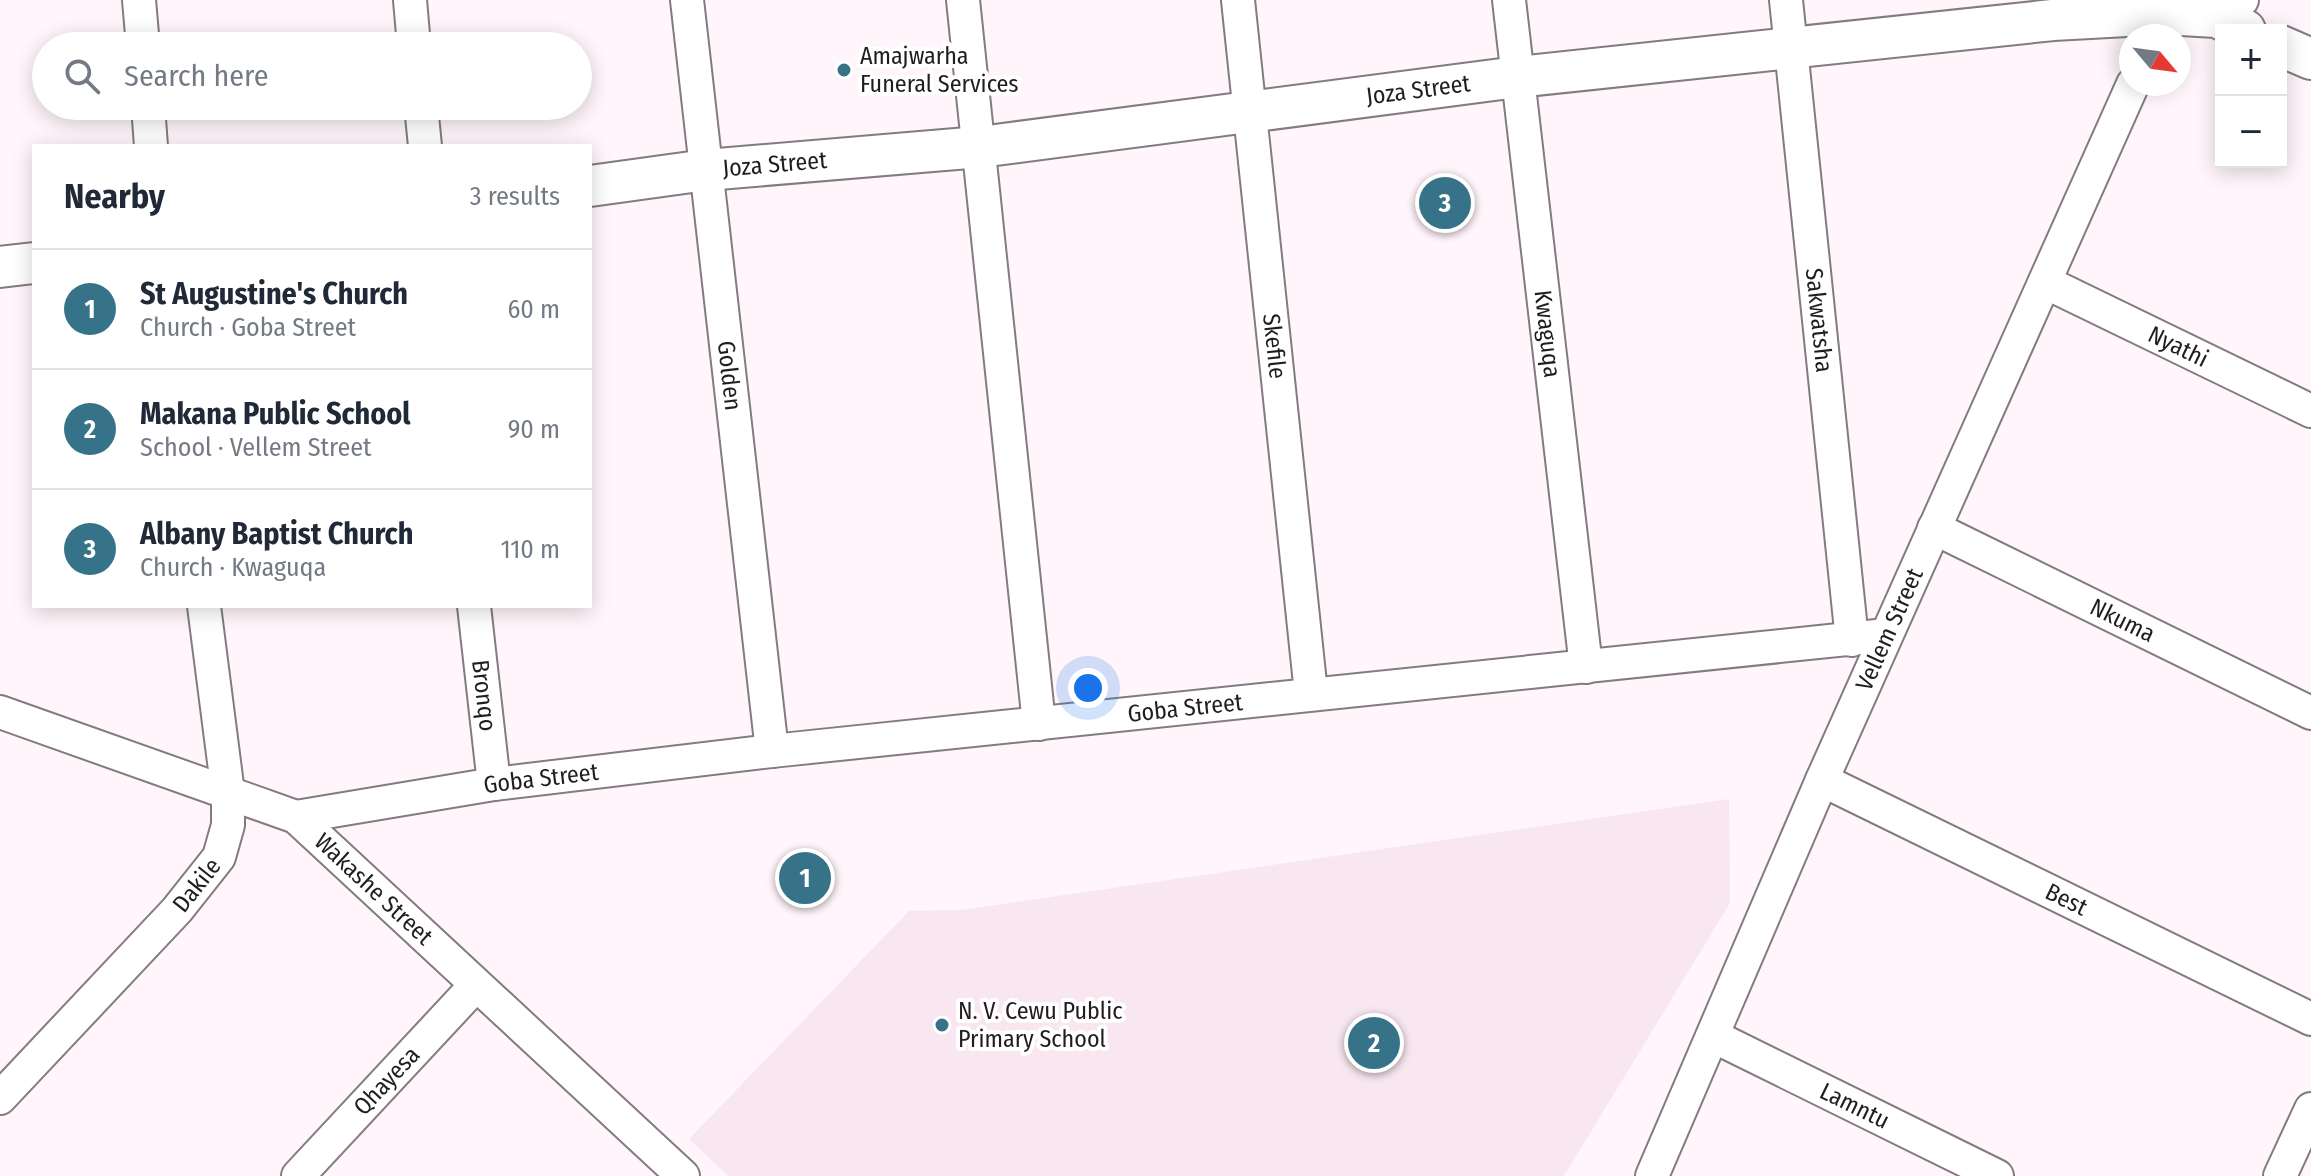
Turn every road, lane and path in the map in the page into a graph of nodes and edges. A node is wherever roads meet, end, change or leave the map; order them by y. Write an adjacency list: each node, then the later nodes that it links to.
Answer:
1 (139, 0): 12 (street)
2 (410, 0): 13 (street)
3 (687, 0): 25 (street, Golden)
4 (963, 0): 24 (street)
5 (1238, 0): 19 (street, Skefile)
6 (1509, 0): 17 (street, Kwaguqa)
7 (1786, 0): 14 (street, Sakwatsha)
8 (2052, 10): 10 (street, Joza Street); 14 (street, Joza Street)
9 (2234, 16): 11 (street, Joza Street)
10 (2153, 24)
11 (2168, 24)
12 (142, 32)
13 (413, 32)
14 (1791, 48): 17 (street, Joza Street); 35 (street, Sakwatsha)
15 (2287, 49): 16 (street)
16 (2311, 59)
17 (1517, 77): 19 (street, Joza Street); 36 (street, Kwaguqa)
18 (2128, 96): 29 (street, Vellem Street)
19 (1251, 111): 24 (street, Joza Street); 37 (street, Skefile)
20 (149, 120): 22 (street)
21 (422, 120): 23 (street)
22 (151, 144)
23 (425, 144)
24 (980, 147): 25 (street, Joza Street); 40 (street)
25 (706, 170): 26 (street, Joza Street); 41 (street, Golden)
26 (592, 186)
27 (32, 263): 28 (street)
28 (0, 267)
29 (2045, 282): 30 (street, Nyathi); 31 (street, Vellem Street)
30 (2311, 411)
31 (1934, 528): 34 (street, Vellem Street); 39 (street, Nkuma)
32 (204, 608): 44 (street, Dakile)
33 (474, 608): 43 (street, Bronqo)
34 (1886, 635): 35 (street, Goba Street); 42 (street, Vellem Street)
35 (1852, 640): 36 (street, Goba Street)
36 (1586, 667): 37 (street, Goba Street)
37 (1311, 693): 40 (street, Goba Street)
38 (0, 712): 44 (street, Wakashe Street)
39 (2311, 713)
40 (1039, 724): 41 (street, Goba Street)
41 (772, 751): 43 (street, Goba Street)
42 (1822, 780): 47 (street, Best); 48 (street, Vellem Street)
43 (494, 784): 45 (street, Goba Street)
44 (228, 793): 45 (street, Wakashe Street); 49 (street, Dakile)
45 (296, 817): 46 (street, Wakashe Street)
46 (475, 986): 51 (street, Wakashe Street); 52 (street, Qhayesa)
47 (2311, 1019)
48 (1713, 1036): 53 (street, Vellem Street); 54 (street, Lamntu)
49 (0, 1098)
50 (2311, 1109): 55 (street)
51 (676, 1174)
52 (298, 1176)
53 (1652, 1176)
54 (1997, 1176)
55 (2280, 1176)

